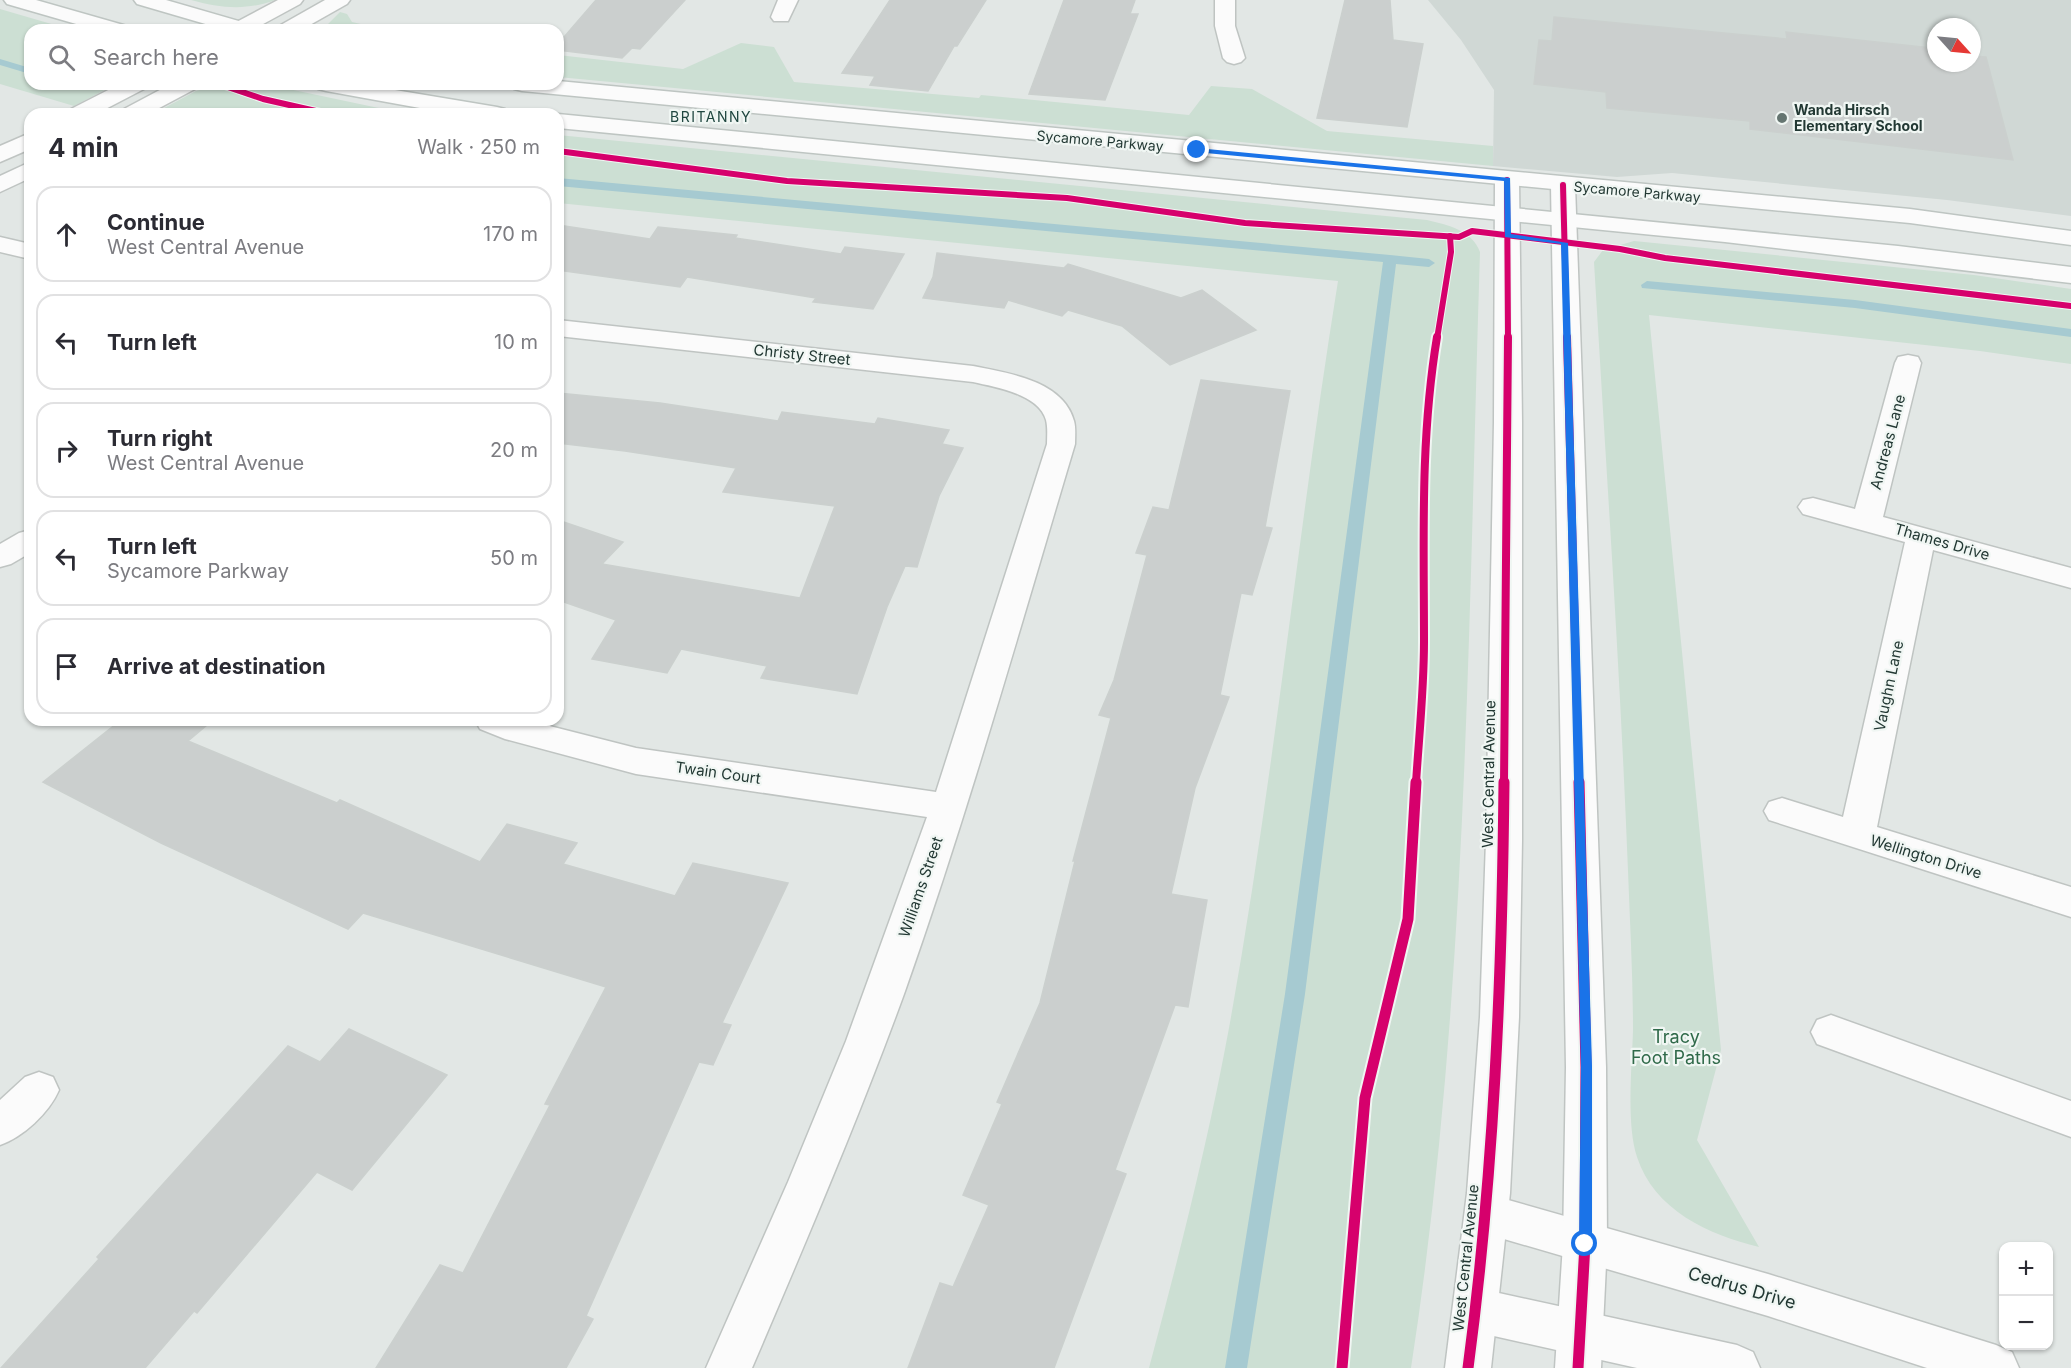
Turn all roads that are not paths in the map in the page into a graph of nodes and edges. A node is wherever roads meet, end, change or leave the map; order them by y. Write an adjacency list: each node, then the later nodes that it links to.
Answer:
1 (14, 0): 6 (street)
2 (144, 0): 7 (street)
3 (293, 0): 8 (street)
4 (340, 0): 9 (street)
5 (1226, 0): 10 (street)
6 (99, 24)
7 (225, 24)
8 (251, 24)
9 (297, 24)
10 (1234, 58)
11 (564, 88): 22 (street, Sycamore Parkway)
12 (125, 90): 15 (street)
13 (176, 90): 16 (street)
14 (356, 90): 17 (street)
15 (90, 108)
16 (143, 108)
17 (457, 108)
18 (564, 122): 25 (street)
19 (24, 143): 20 (street)
20 (0, 155)
21 (24, 172): 23 (street)
22 (1507, 180): 24 (street, Sycamore Parkway); 25 (street, West Central Avenue)
23 (0, 185)
24 (1563, 185): 26 (street); 27 (street, Sycamore Parkway)
25 (1508, 214): 26 (street); 49 (street, West Central Avenue)
26 (1564, 220): 30 (street); 50 (street)
27 (2071, 238)
28 (0, 244): 29 (street)
29 (24, 250)
30 (2071, 275)
31 (564, 329): 33 (street, Christy Street)
32 (1908, 363): 35 (street, Andreas Lane)
33 (1043, 397): 41 (street, Williams Street)
34 (1813, 507): 35 (street, Thames Drive)
35 (1867, 521): 36 (street, Thames Drive)
36 (1921, 536): 39 (street, Thames Drive); 43 (street, Vaughn Lane)
37 (24, 543): 38 (street)
38 (0, 557)
39 (2071, 578)
40 (507, 726): 41 (street, Twain Court)
41 (949, 807): 53 (street, Williams Street)
42 (1782, 811): 43 (street, Wellington Drive)
43 (1857, 835): 44 (street, Wellington Drive)
44 (2071, 903)
45 (1831, 1032): 47 (street)
46 (39, 1090): 48 (street)
47 (2071, 1119)
48 (0, 1127)
49 (1487, 1214): 50 (street, Cedrus Drive); 51 (street, West Central Avenue)
50 (1585, 1244): 52 (street); 56 (street, Cedrus Drive)
51 (1476, 1310): 52 (street); 54 (street, West Central Avenue)
52 (1579, 1351): 55 (street)
53 (729, 1368)
54 (1468, 1368)
55 (1737, 1368)
56 (1996, 1368)

